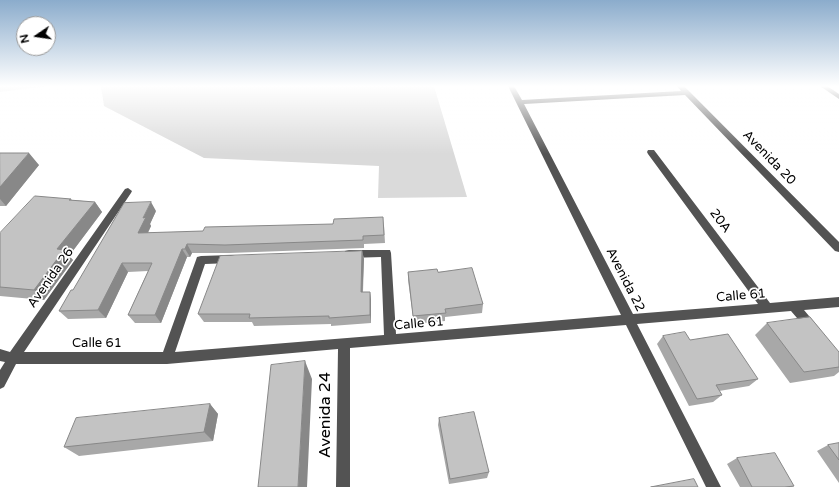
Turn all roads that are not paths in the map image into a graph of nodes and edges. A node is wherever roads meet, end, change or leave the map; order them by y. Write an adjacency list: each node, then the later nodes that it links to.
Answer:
1 (522, 109): 11 (street, Avenida 22)
2 (702, 109): 5 (street, Avenida 20)
3 (651, 152): 10 (street, 20A)
4 (128, 191): 16 (street, Avenida 26)
5 (839, 248)
6 (340, 255): 13 (street)
7 (240, 258): 17 (street)
8 (839, 302): 9 (street, Calle 61)
9 (795, 306): 10 (street, Calle 61); 12 (street)
10 (767, 307): 11 (street, Calle 61)
11 (630, 321): 13 (street, Calle 61); 20 (street, Avenida 22)
12 (820, 336)
13 (390, 340): 14 (street, Calle 61)
14 (344, 343): 17 (street, Calle 61); 19 (street, Avenida 24)
15 (0, 355): 16 (street, Calle 61)
16 (13, 358): 17 (street, Calle 61); 18 (street, Avenida 26)
17 (167, 358)
18 (0, 383)
19 (343, 487)
20 (714, 487)

